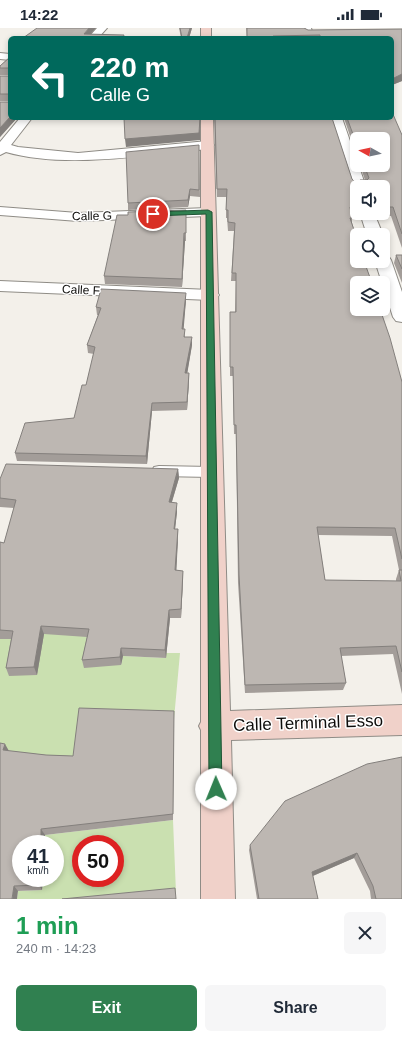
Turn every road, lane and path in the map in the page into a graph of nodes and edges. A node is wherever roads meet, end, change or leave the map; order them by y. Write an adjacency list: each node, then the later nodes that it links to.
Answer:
1 (102, 28): 2 (street)
2 (95, 36)
3 (24, 120): 7 (street)
4 (207, 120): 6 (main road)
5 (337, 120): 8 (street)
6 (208, 145): 7 (street); 10 (main road)
7 (1, 148)
8 (357, 180)
9 (0, 211): 10 (street, Calle G)
10 (208, 212): 13 (main road)
11 (386, 268): 14 (street)
12 (0, 286): 13 (street, Calle F)
13 (210, 296): 16 (main road)
14 (402, 317)
15 (142, 470): 16 (lane)
16 (211, 472): 18 (main road)
17 (402, 720): 18 (main road, Calle Terminal Esso)
18 (214, 726): 19 (main road)
19 (218, 899)

